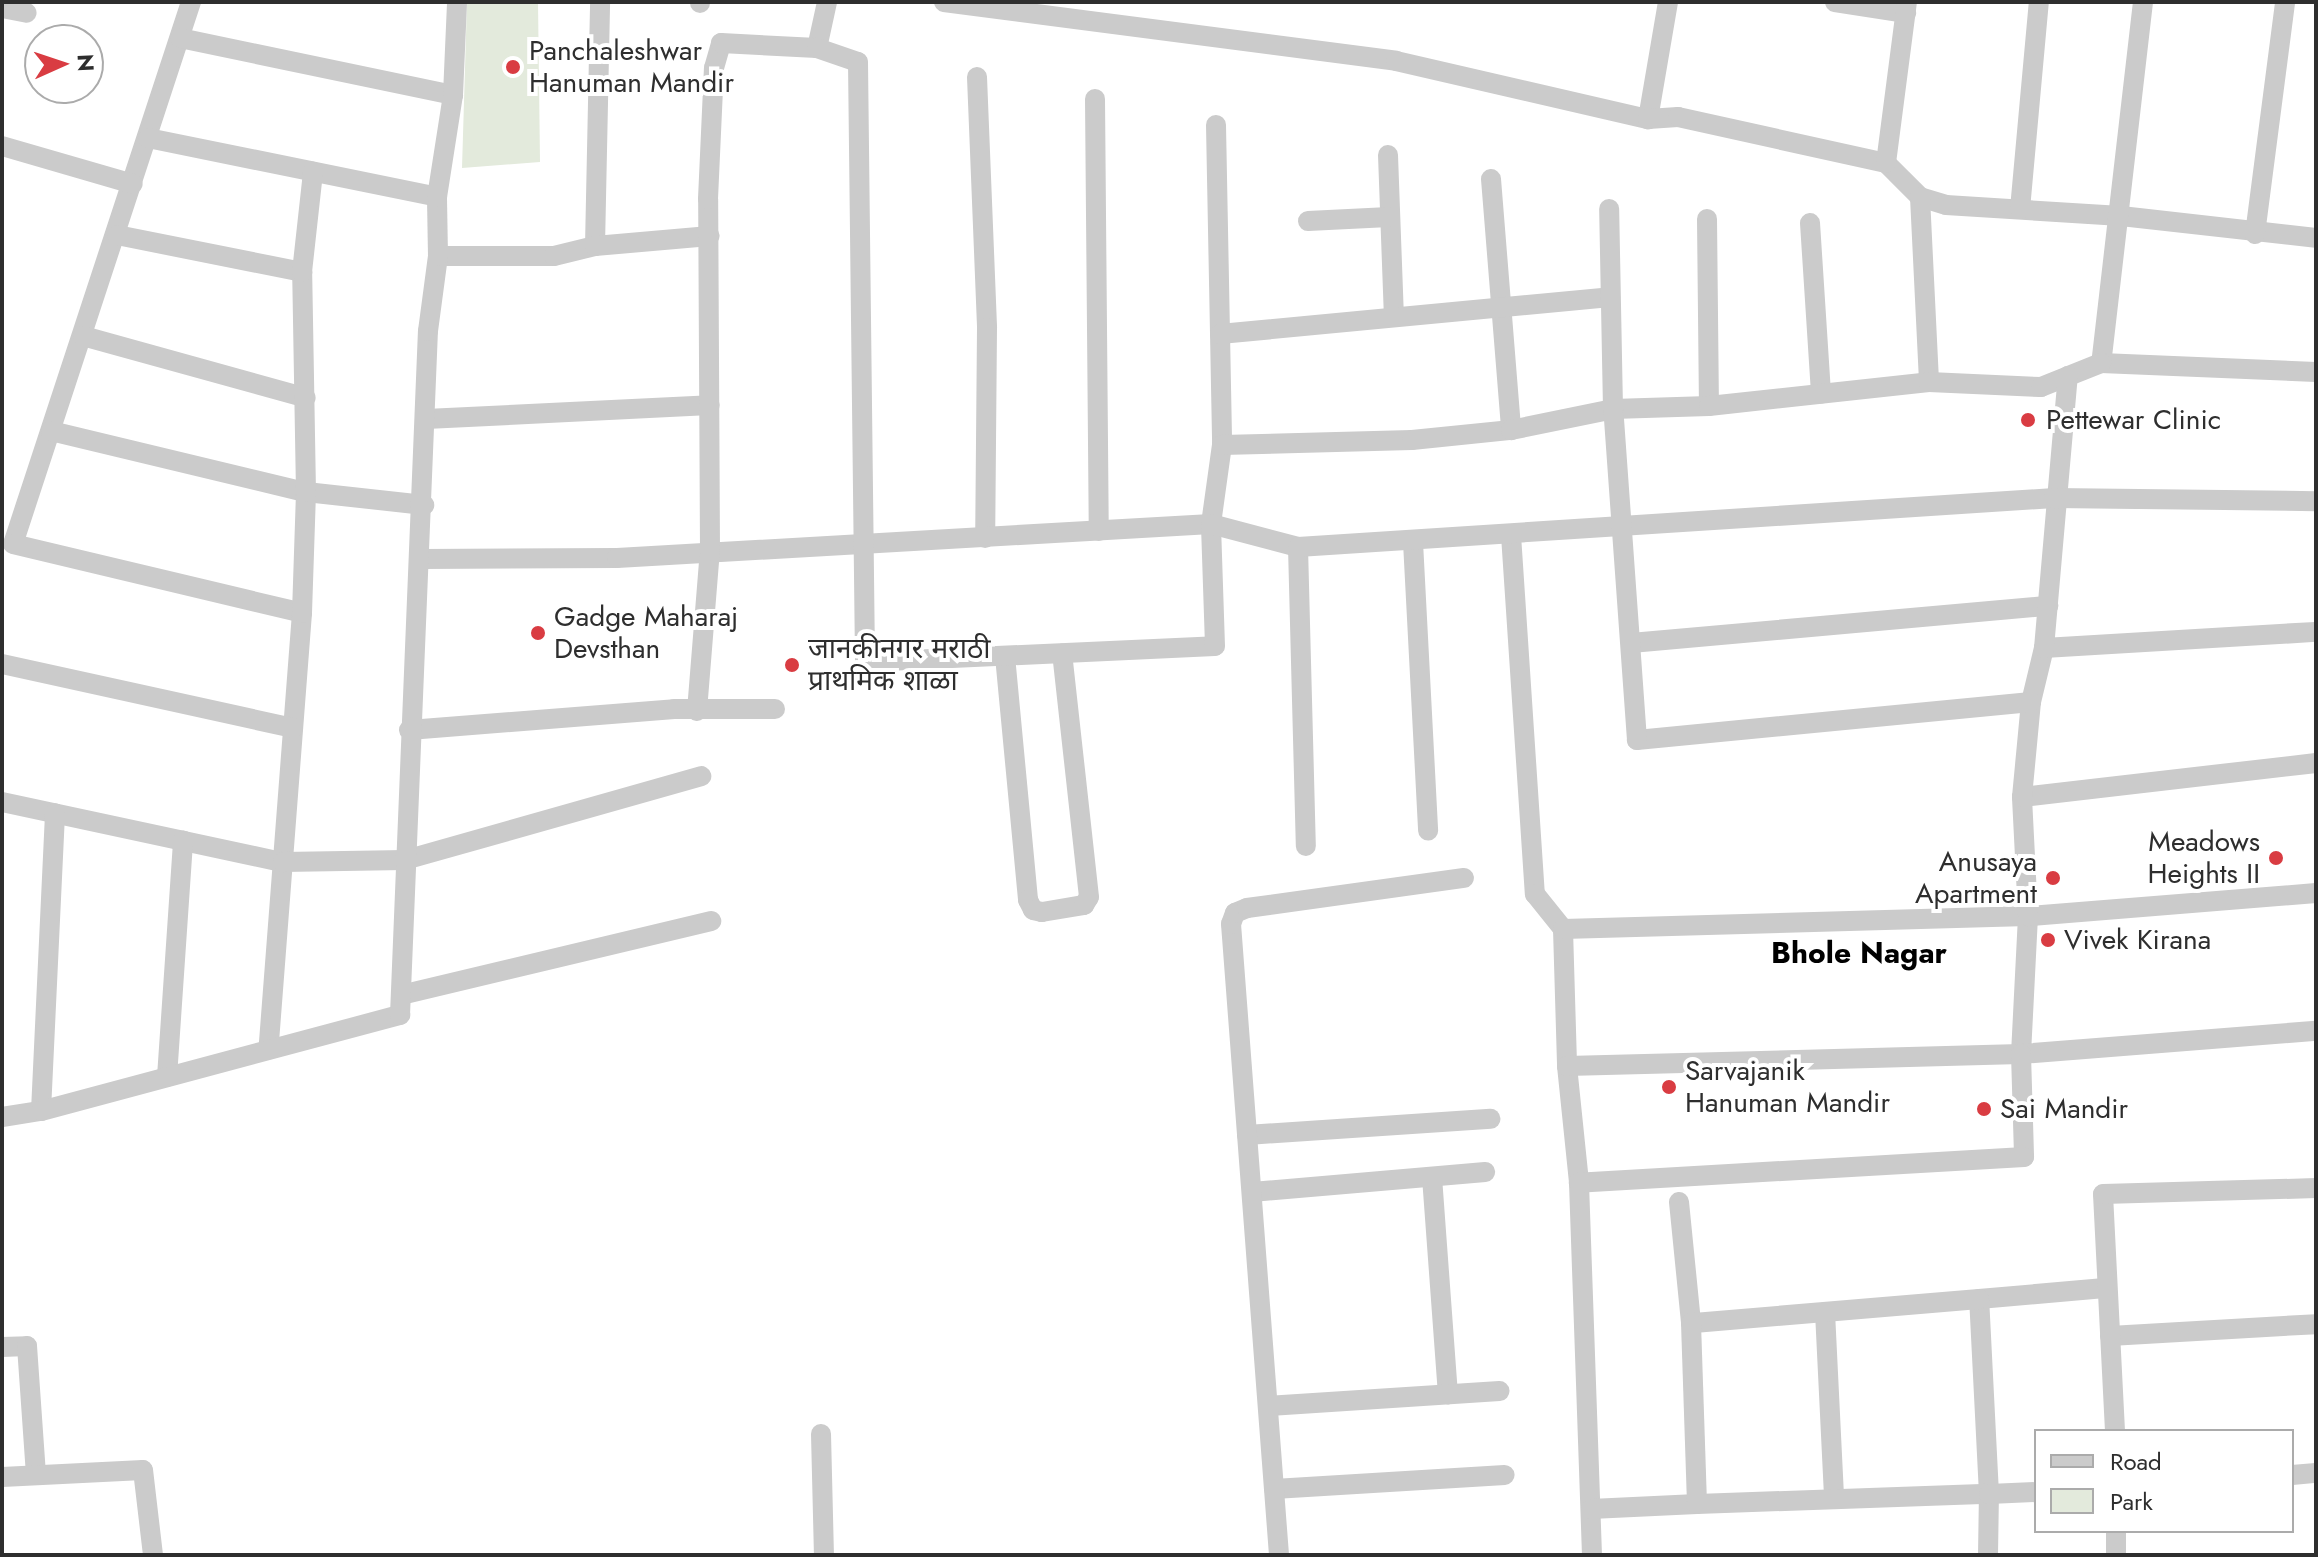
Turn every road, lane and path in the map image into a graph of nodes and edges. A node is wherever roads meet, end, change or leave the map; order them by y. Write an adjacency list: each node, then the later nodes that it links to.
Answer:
1 (191, 2): 14 (street)
2 (457, 2): 17 (street)
3 (600, 2): 41 (street)
4 (827, 2): 15 (street)
5 (944, 2): 19 (street)
6 (1668, 2): 19 (street)
7 (1835, 2): 12 (street)
8 (2039, 2): 31 (street)
9 (2143, 2): 32 (street)
10 (2285, 2): 37 (street)
11 (2, 8): 13 (street)
12 (1906, 8): 24 (street)
13 (27, 13)
14 (180, 38): 17 (street); 21 (street)
15 (817, 48): 39 (street); 72 (street)
16 (977, 77): 71 (street)
17 (453, 95): 28 (street)
18 (1095, 99): 68 (street)
19 (1648, 119): 24 (street)
20 (1216, 125): 47 (street)
21 (148, 138): 25 (street); 27 (street)
22 (2, 146): 27 (street)
23 (1388, 155): 33 (street)
24 (1886, 163): 29 (street)
25 (313, 172): 28 (street); 43 (street)
26 (1491, 179): 45 (street)
27 (133, 184): 38 (street)
28 (437, 197): 42 (street)
29 (1920, 197): 31 (street); 52 (street)
30 (1609, 209): 44 (street)
31 (2020, 209): 32 (street)
32 (2121, 216): 37 (street); 49 (street)
33 (1389, 217): 35 (street); 46 (street)
34 (1707, 219): 56 (street)
35 (1308, 221)
36 (1810, 223): 53 (street)
37 (2255, 234): 40 (street)
38 (117, 235): 43 (street); 48 (street)
39 (710, 236): 41 (street); 55 (street)
40 (2316, 238)
41 (595, 246): 42 (street)
42 (438, 256): 58 (street)
43 (302, 272): 54 (street)
44 (1610, 297): 45 (street); 57 (street)
45 (1498, 305): 46 (street); 59 (street)
46 (1394, 317): 47 (street)
47 (1220, 334): 61 (street)
48 (83, 336): 54 (street); 60 (street)
49 (2101, 363): 50 (street); 51 (street)
50 (2316, 372)
51 (2068, 376): 52 (street); 63 (street)
52 (1929, 382): 53 (street)
53 (1821, 394): 56 (street)
54 (306, 398): 62 (street)
55 (710, 405): 58 (street); 75 (street)
56 (1709, 406): 57 (street)
57 (1613, 409): 59 (street); 67 (street)
58 (426, 419): 65 (street)
59 (1511, 430): 61 (street)
60 (51, 431): 62 (street); 70 (street)
61 (1222, 445): 66 (street)
62 (306, 492): 65 (street); 78 (street)
63 (2054, 498): 64 (street); 67 (street); 77 (street)
64 (2316, 501)
65 (424, 505): 76 (street)
66 (1211, 524): 68 (street); 74 (street); 82 (street)
67 (1623, 526): 69 (street); 80 (street)
68 (1099, 531): 71 (street)
69 (1511, 535): 73 (street); 104 (street)
70 (8, 536): 78 (street)
71 (985, 538): 72 (street)
72 (867, 541): 75 (street); 83 (street)
73 (1413, 542): 74 (street); 95 (street)
74 (1298, 547): 97 (street)
75 (710, 551): 76 (street); 87 (street)
76 (422, 559): 89 (street)
77 (2048, 606): 80 (street); 81 (street)
78 (302, 613): 88 (street)
79 (2316, 632): 81 (street)
80 (1631, 643): 85 (street)
81 (2044, 648): 85 (street)
82 (1062, 653): 83 (street); 83 (street)
83 (1005, 656)
84 (2, 664): 88 (street)
85 (2031, 702): 92 (street)
86 (775, 709): 87 (street)
87 (697, 711): 89 (street)
88 (293, 728): 99 (street)
89 (409, 730): 98 (street)
90 (2316, 763): 92 (street)
91 (701, 776): 98 (street)
92 (2022, 797): 102 (street)
93 (2, 802): 94 (street)
94 (55, 813): 96 (street); 111 (street)
95 (1428, 831)
96 (183, 841): 99 (street); 110 (street)
97 (1306, 846)
98 (405, 860): 99 (street); 105 (street)
99 (283, 862): 107 (street)
100 (1464, 878): 114 (street)
101 (2316, 893): 102 (street)
102 (2028, 916): 104 (street); 108 (street)
103 (711, 921): 105 (street)
104 (1563, 929): 109 (street)
105 (401, 995): 107 (street)
106 (2316, 1031): 108 (street)
107 (268, 1050): 110 (street)
108 (2021, 1054): 109 (street); 117 (street)
109 (1567, 1066): 117 (street)
110 (167, 1077): 111 (street)
111 (41, 1111): 112 (street)
112 (2, 1117)
113 (1490, 1119): 114 (street)
114 (1247, 1135): 119 (street)
115 (1485, 1172): 116 (street)
116 (1432, 1177): 119 (street); 129 (street)
117 (1579, 1183): 143 (street)
118 (2316, 1188): 121 (street)
119 (1252, 1192): 130 (street)
120 (1679, 1202): 124 (street)
121 (2105, 1288): 122 (street); 126 (street)
122 (1979, 1299): 123 (street); 140 (street)
123 (1825, 1312): 124 (street); 141 (street)
124 (1691, 1323): 142 (street)
125 (2316, 1324): 126 (street)
126 (2110, 1336): 131 (street)
127 (2, 1347): 134 (street)
128 (1500, 1391): 129 (street)
129 (1448, 1394): 130 (street)
130 (1268, 1406): 138 (street)
131 (2115, 1429)
132 (821, 1434): 146 (street)
133 (2316, 1473): 136 (street)
134 (36, 1475): 137 (street); 145 (street)
135 (1505, 1475): 138 (street)
136 (2294, 1475)
137 (2, 1477)
138 (1274, 1489): 147 (street)
139 (2034, 1492): 140 (street)
140 (1989, 1494): 141 (street); 149 (street)
141 (1834, 1499): 142 (street)
142 (1697, 1504): 143 (street)
143 (1591, 1509): 148 (street)
144 (2116, 1533): 150 (street)
145 (153, 1555)
146 (824, 1555)
147 (1279, 1555)
148 (1592, 1555)
149 (1988, 1555)
150 (2116, 1555)

